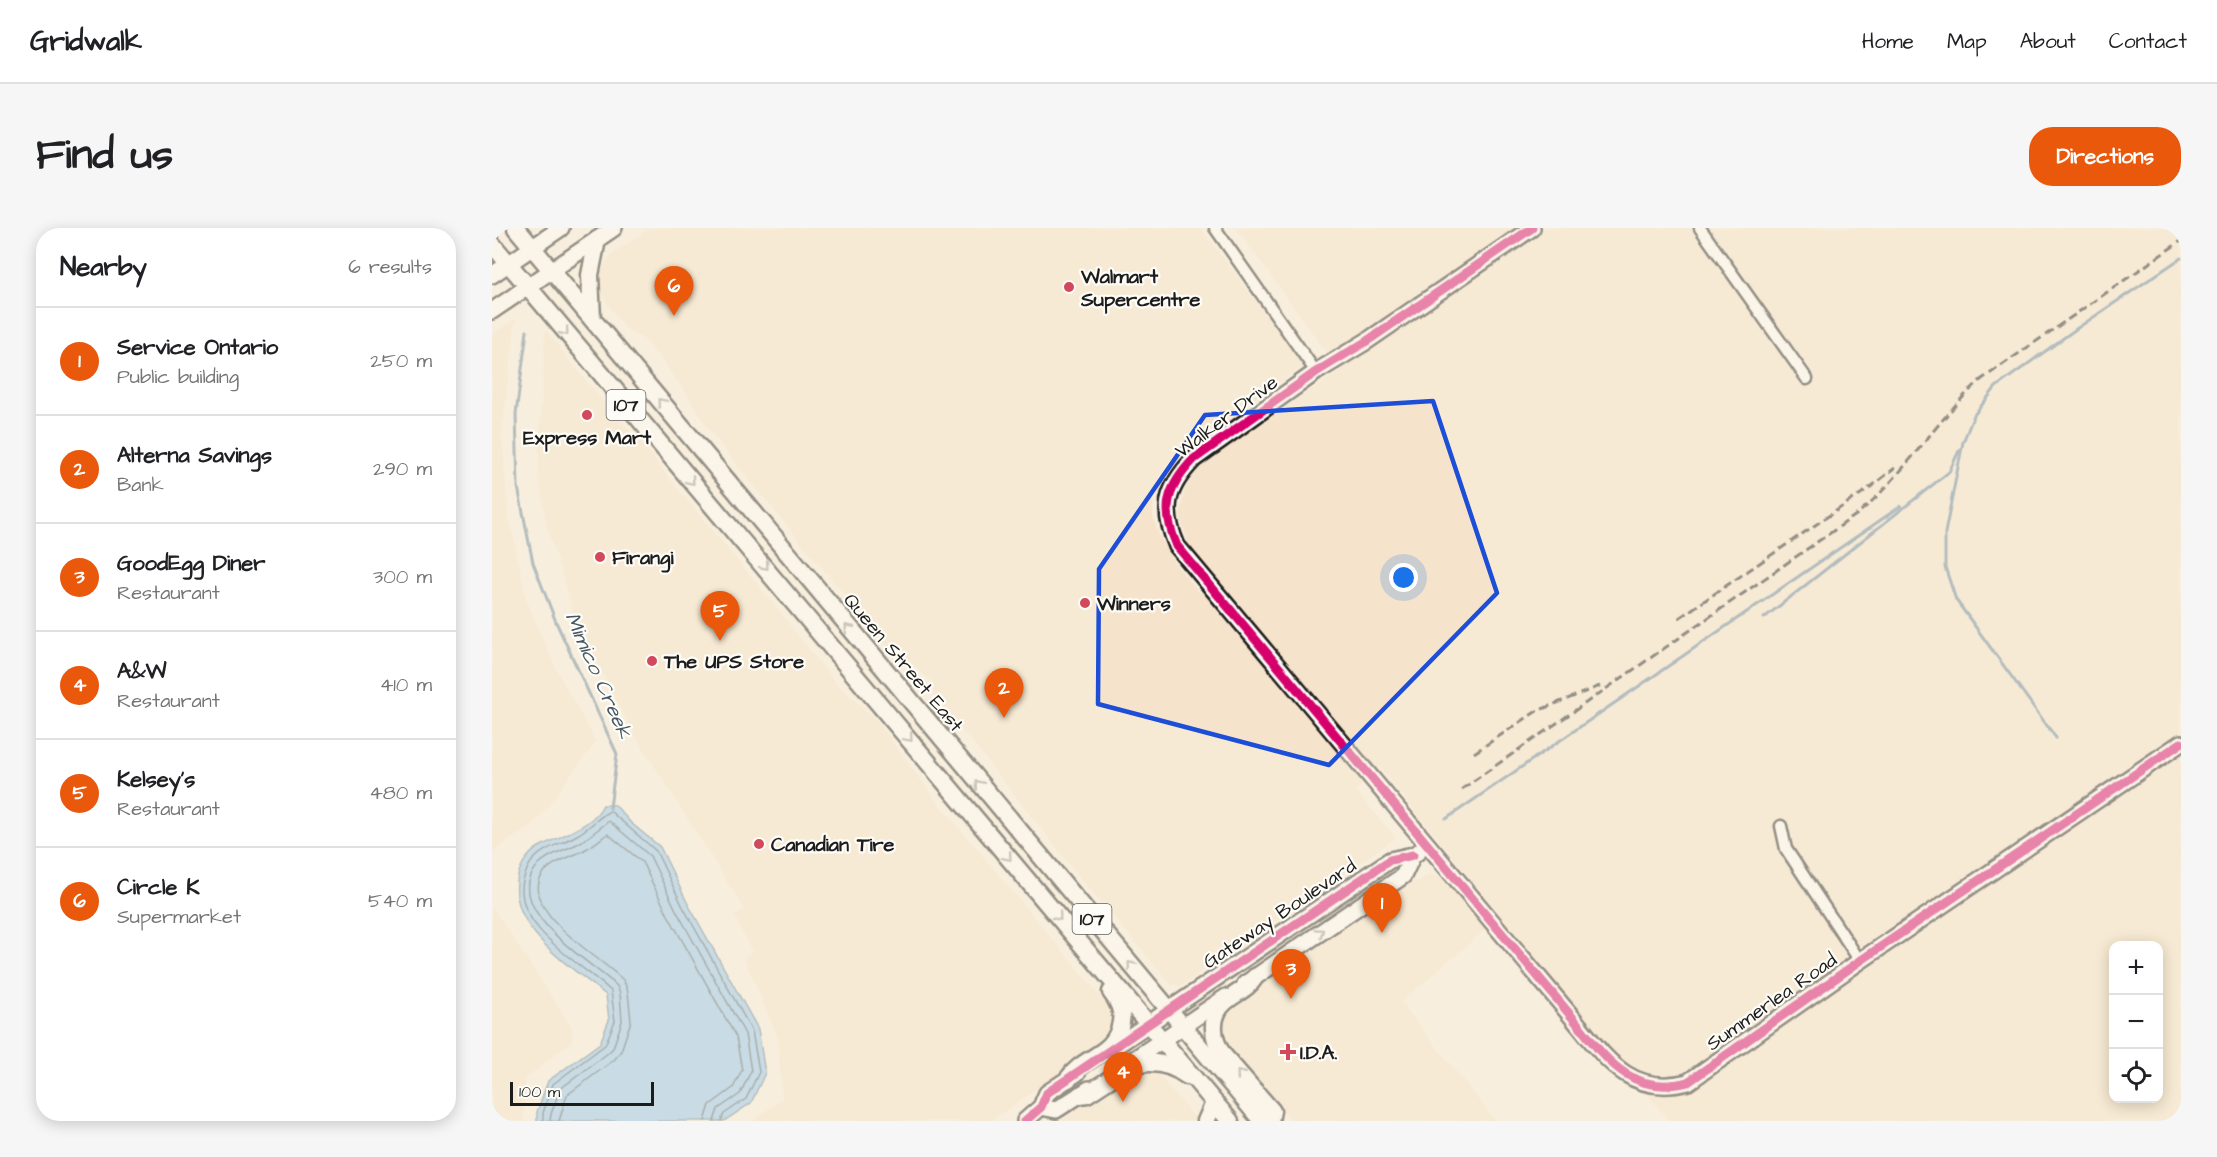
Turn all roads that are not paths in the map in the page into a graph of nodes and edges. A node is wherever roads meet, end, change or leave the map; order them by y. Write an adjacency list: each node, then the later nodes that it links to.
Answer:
1 (516, 228): 9 (main road, Queen Street East / 107)
2 (561, 228): 9 (street)
3 (614, 228): 7 (street)
4 (1215, 228): 16 (street)
5 (1532, 228): 16 (street, Walker Drive)
6 (1701, 228): 17 (street)
7 (597, 240): 11 (street); 15 (main road)
8 (492, 244): 10 (main road, 107)
9 (532, 248): 10 (street); 11 (main road, Queen Street East / 107)
10 (508, 264): 12 (street); 13 (main road, 107)
11 (551, 271): 13 (street); 15 (main road, Queen Street East / 107)
12 (492, 275)
13 (528, 287): 14 (street); 22 (main road, 107, one-way to 22)
14 (492, 311)
15 (591, 319): 25 (main road, Queen Street East / 107, one-way to 15)
16 (1316, 372): 20 (street, Walker Drive)
17 (1807, 380)
18 (2181, 742): 23 (street, Summerlea Road)
19 (1780, 826): 23 (street)
20 (1427, 845): 21 (street, Gateway Boulevard); 23 (street, Summerlea Road)
21 (1413, 855): 24 (street, Gateway Boulevard, one-way to 21); 25 (street, Gateway Boulevard)
22 (1086, 950): 26 (main road, 107); 29 (main road)
23 (1860, 961)
24 (1255, 977): 27 (street, Gateway Boulevard); 37 (main road, one-way to 24)
25 (1168, 1010): 26 (street, Gateway Boulevard); 27 (main road, Queen Street East / 107)
26 (1148, 1024): 28 (main road, 107); 29 (street, Gateway Boulevard)
27 (1182, 1027): 28 (street, Gateway Boulevard); 36 (main road, Queen Street East / 107)
28 (1162, 1041): 30 (street, Gateway Boulevard); 31 (main road, 107)
29 (1068, 1078): 32 (street, Gateway Boulevard)
30 (1080, 1095): 31 (main road); 32 (street, Gateway Boulevard)
31 (1214, 1103): 34 (main road); 35 (main road, 107)
32 (1041, 1107): 33 (street, Gateway Boulevard)
33 (1025, 1121)
34 (1206, 1121)
35 (1230, 1121)
36 (1262, 1121)
37 (1270, 1121)

